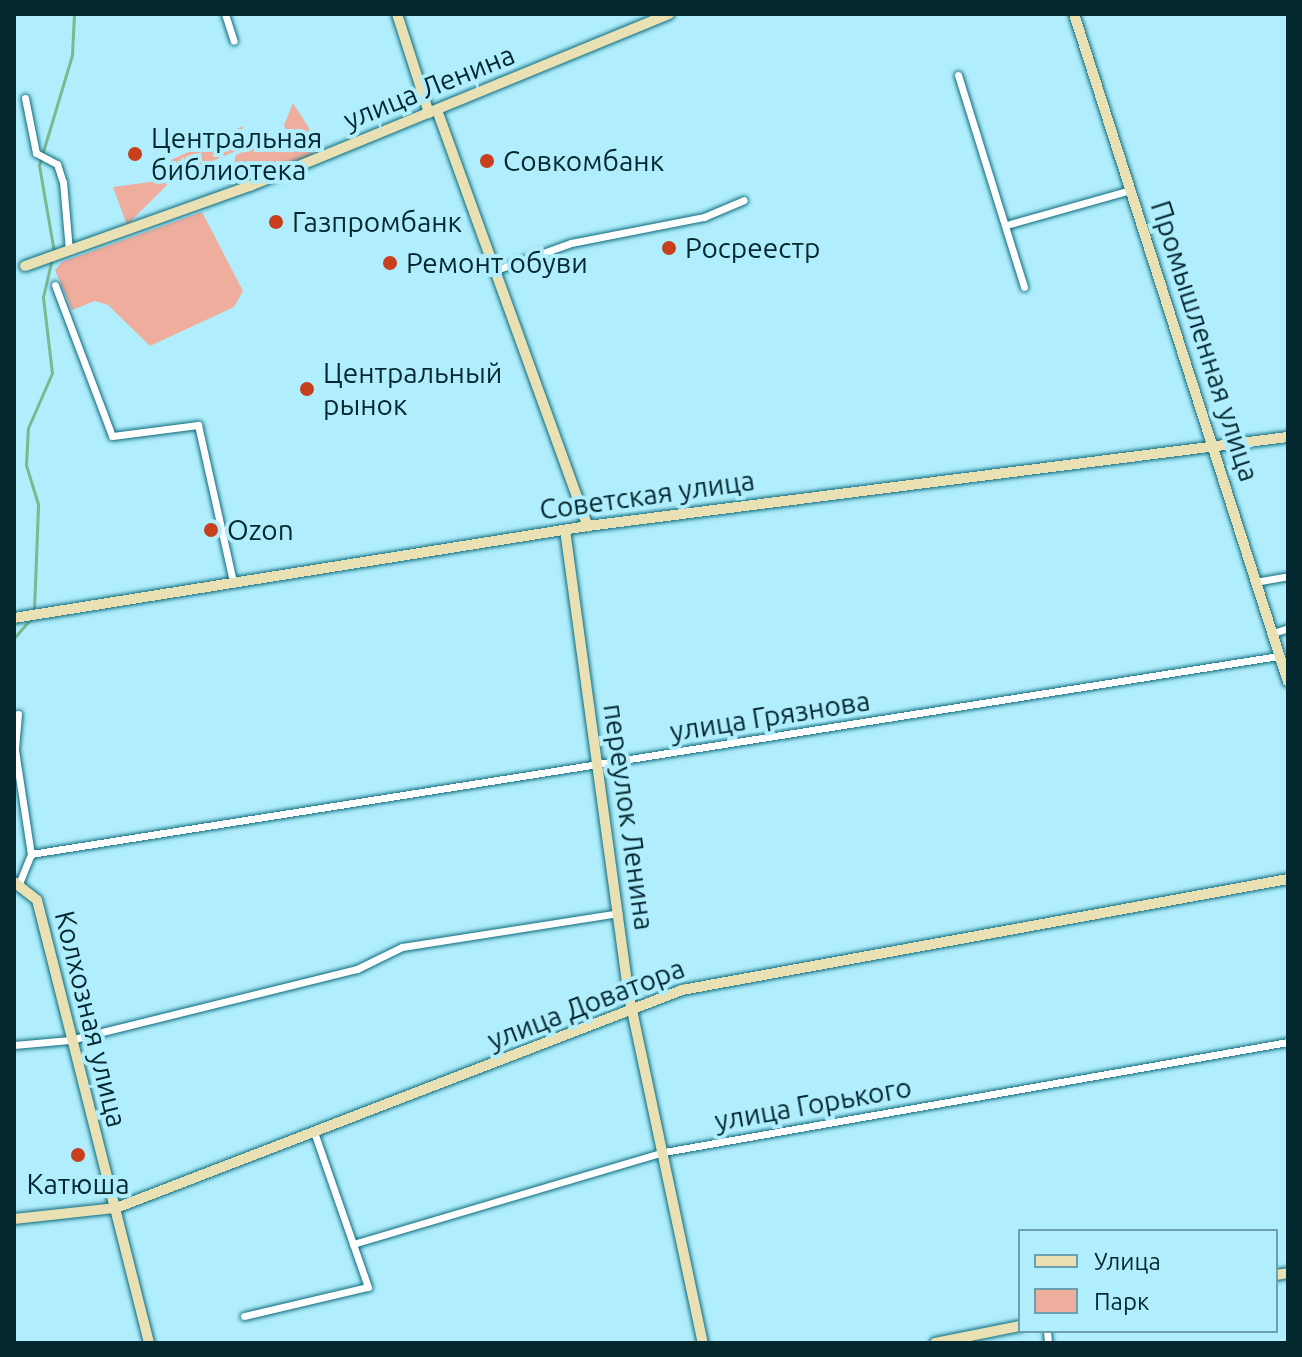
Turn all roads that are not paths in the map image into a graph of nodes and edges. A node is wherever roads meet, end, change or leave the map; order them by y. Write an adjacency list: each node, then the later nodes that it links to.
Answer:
1 (225, 14): 5 (street)
2 (397, 14): 8 (street)
3 (669, 14): 8 (street, улица Ленина)
4 (1075, 14): 9 (street, Промышленная улица)
5 (234, 41)
6 (958, 75): 11 (street)
7 (25, 98): 12 (street)
8 (433, 112): 12 (street, улица Ленина); 14 (street)
9 (1131, 190): 11 (street); 18 (street, Промышленная улица)
10 (744, 200): 14 (street)
11 (1010, 224): 16 (street)
12 (65, 255): 13 (street, улица Ленина)
13 (25, 266)
14 (496, 270): 19 (street)
15 (55, 285): 22 (street)
16 (1024, 287)
17 (1288, 437): 18 (street, Советская улица)
18 (1214, 446): 19 (street, Советская улица); 23 (street, Промышленная улица)
19 (588, 526): 20 (street, Советская улица)
20 (565, 530): 22 (street, Советская улица); 30 (street, переулок Ленина)
21 (1288, 576): 23 (street)
22 (233, 582): 24 (street, Советская улица)
23 (1255, 582): 26 (street, Промышленная улица)
24 (18, 618)
25 (1288, 628): 26 (street)
26 (1273, 633): 27 (street, Промышленная улица)
27 (1279, 656): 28 (street, Промышленная улица); 30 (street, улица Грязнова)
28 (1288, 682)
29 (18, 714): 31 (street)
30 (598, 765): 31 (street, улица Грязнова); 34 (street, переулок Ленина)
31 (31, 854): 33 (street, Колхозная улица)
32 (1288, 879): 35 (street, улица Доватора)
33 (16, 882): 36 (street, Колхозная улица)
34 (618, 913): 35 (street, переулок Ленина); 36 (street)
35 (634, 1007): 39 (street, улица Доватора); 40 (street, переулок Ленина)
36 (70, 1040): 38 (street); 41 (street, Колхозная улица)
37 (1288, 1042): 40 (street, улица Горького)
38 (14, 1045)
39 (315, 1135): 41 (street, улица Доватора); 43 (street)
40 (664, 1152): 43 (street, улица Горького); 47 (street, переулок Ленина)
41 (116, 1208): 42 (street, улица Доватора); 46 (street, Колхозная улица)
42 (14, 1219)
43 (353, 1244): 44 (street)
44 (244, 1316)
45 (1018, 1326): 48 (street)
46 (149, 1343)
47 (703, 1343)
48 (935, 1343)

